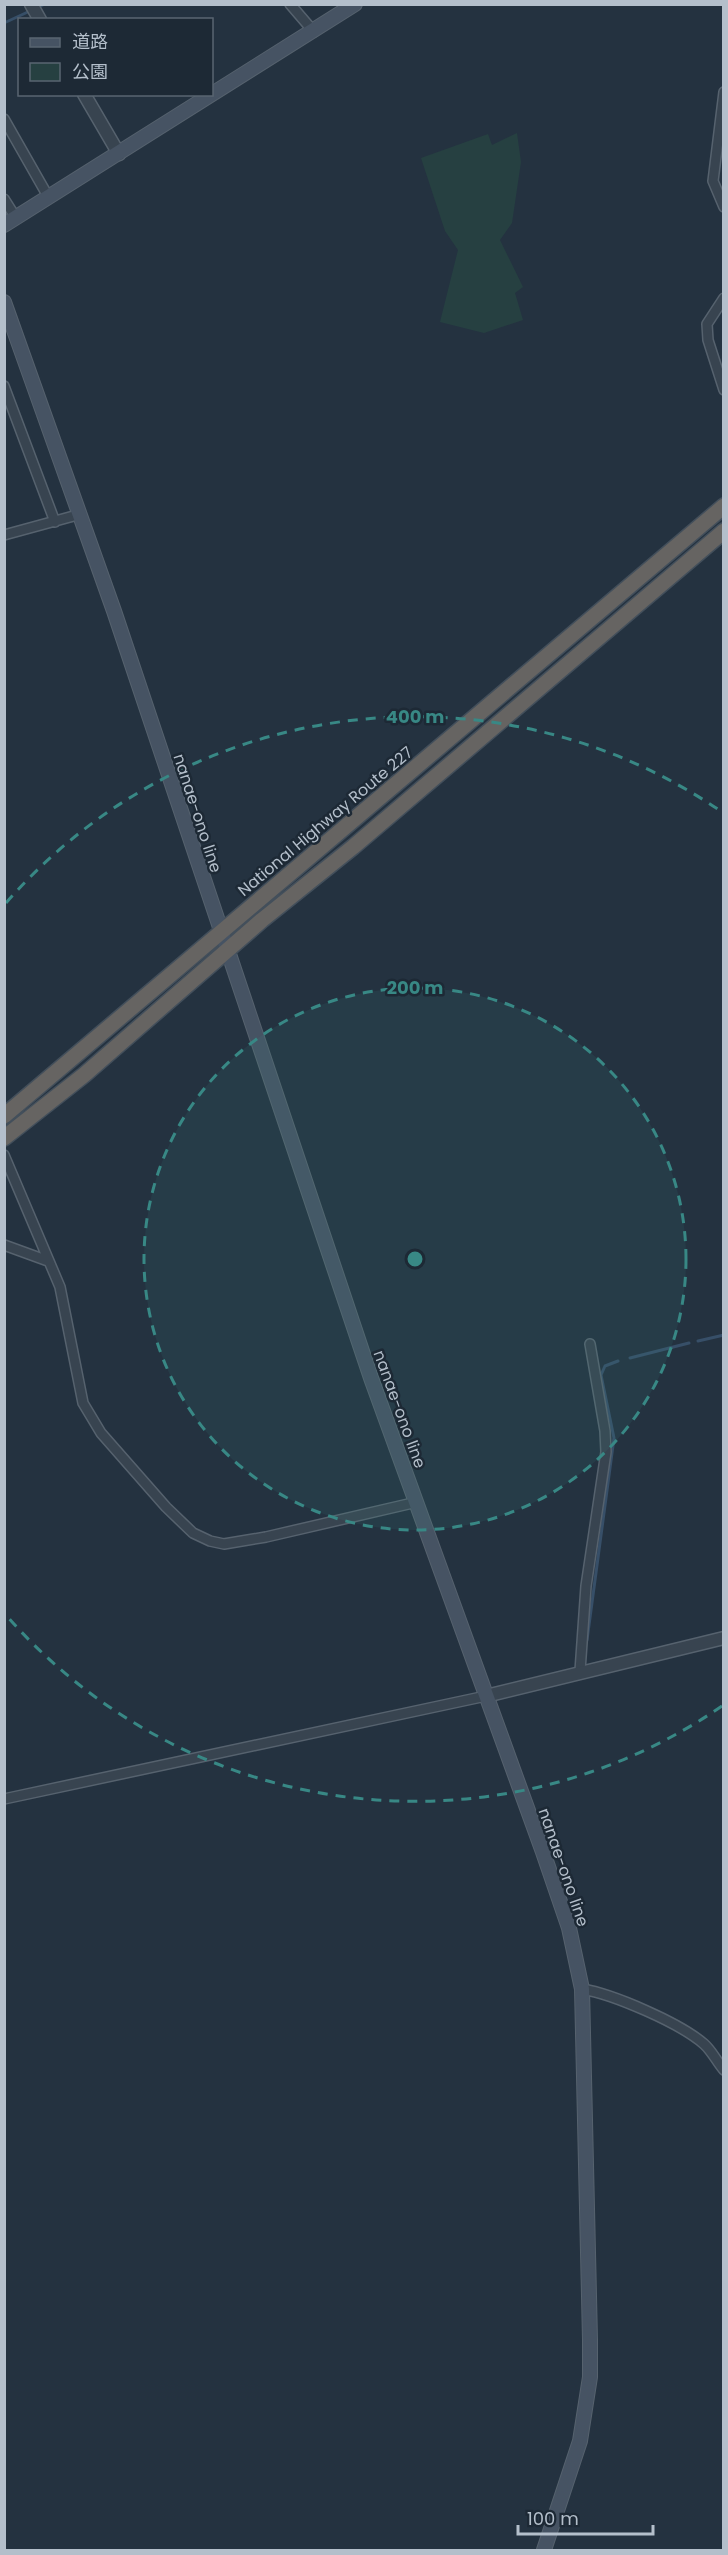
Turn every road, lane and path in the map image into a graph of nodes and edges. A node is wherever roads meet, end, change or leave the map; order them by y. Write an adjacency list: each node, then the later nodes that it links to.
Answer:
1 (31, 4): 4 (street)
2 (290, 4): 5 (street)
3 (355, 4): 5 (main road)
4 (39, 18)
5 (314, 32): 7 (main road)
6 (723, 92): 14 (street)
7 (213, 95)
8 (85, 96): 11 (street)
9 (212, 96): 11 (main road)
10 (4, 119): 12 (street)
11 (119, 154): 12 (main road)
12 (49, 198): 15 (main road)
13 (4, 199): 15 (street)
14 (723, 207)
15 (10, 222)
16 (723, 298): 19 (street)
17 (4, 302): 21 (main road, nanae-ono line)
18 (4, 387): 22 (street)
19 (723, 390)
20 (723, 506): 25 (highway, National Highway Route 227)
21 (81, 514): 22 (street); 25 (main road, nanae-ono line)
22 (55, 522): 24 (street)
23 (723, 531): 26 (highway)
24 (4, 536)
25 (221, 934): 26 (main road, nanae-ono line); 27 (highway, National Highway Route 227)
26 (227, 951): 28 (highway); 33 (main road, nanae-ono line)
27 (4, 1116)
28 (4, 1138)
29 (4, 1155): 31 (street)
30 (4, 1245): 31 (street)
31 (48, 1261): 33 (street)
32 (590, 1344): 35 (street)
33 (417, 1502): 36 (main road, nanae-ono line)
34 (723, 1638): 35 (street)
35 (580, 1671): 36 (street)
36 (486, 1696): 37 (street); 38 (main road, nanae-ono line)
37 (4, 1799)
38 (582, 1989): 39 (street); 40 (main road, nanae-ono line)
39 (723, 2070)
40 (544, 2550)

